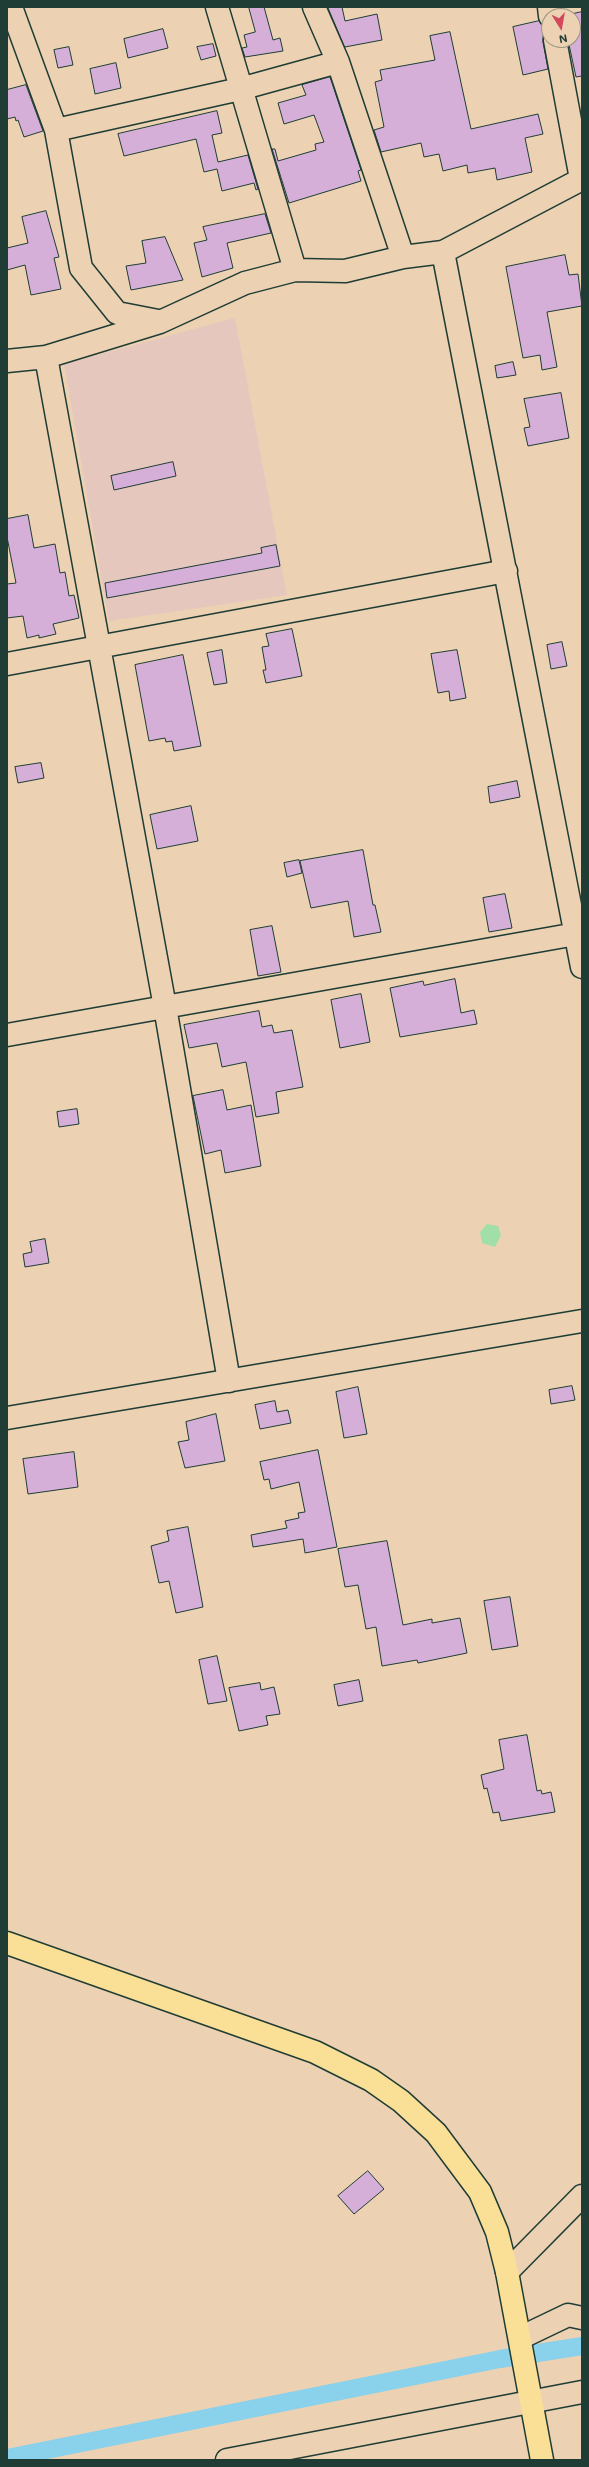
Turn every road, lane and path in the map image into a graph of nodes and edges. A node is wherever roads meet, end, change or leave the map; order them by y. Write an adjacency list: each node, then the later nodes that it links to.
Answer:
1 (10, 7): 7 (street)
2 (217, 7): 6 (street)
3 (314, 7): 5 (street)
4 (556, 48): 8 (street)
5 (338, 62): 6 (street); 10 (street)
6 (240, 89): 7 (street); 11 (street)
7 (56, 130): 12 (street)
8 (581, 179): 9 (street)
9 (443, 252): 10 (street); 15 (street)
10 (403, 256): 11 (street)
11 (295, 270): 12 (street)
12 (160, 322): 13 (street)
13 (46, 358): 14 (street); 16 (street)
14 (7, 361)
15 (506, 571): 16 (street); 18 (street)
16 (99, 648): 17 (street); 20 (street)
17 (7, 664)
18 (576, 934): 19 (street); 20 (street)
19 (582, 967)
20 (165, 1007): 21 (street); 23 (street)
21 (7, 1035)
22 (582, 1321): 23 (street)
23 (229, 1381): 24 (street)
24 (7, 1418)
25 (7, 1943): 27 (main road)
26 (582, 2196): 27 (street)
27 (507, 2272): 29 (main road)
28 (582, 2318): 29 (street)
29 (520, 2338): 31 (main road)
30 (582, 2392): 31 (street)
31 (530, 2402): 32 (street); 33 (main road)
32 (227, 2460)
33 (542, 2460)

